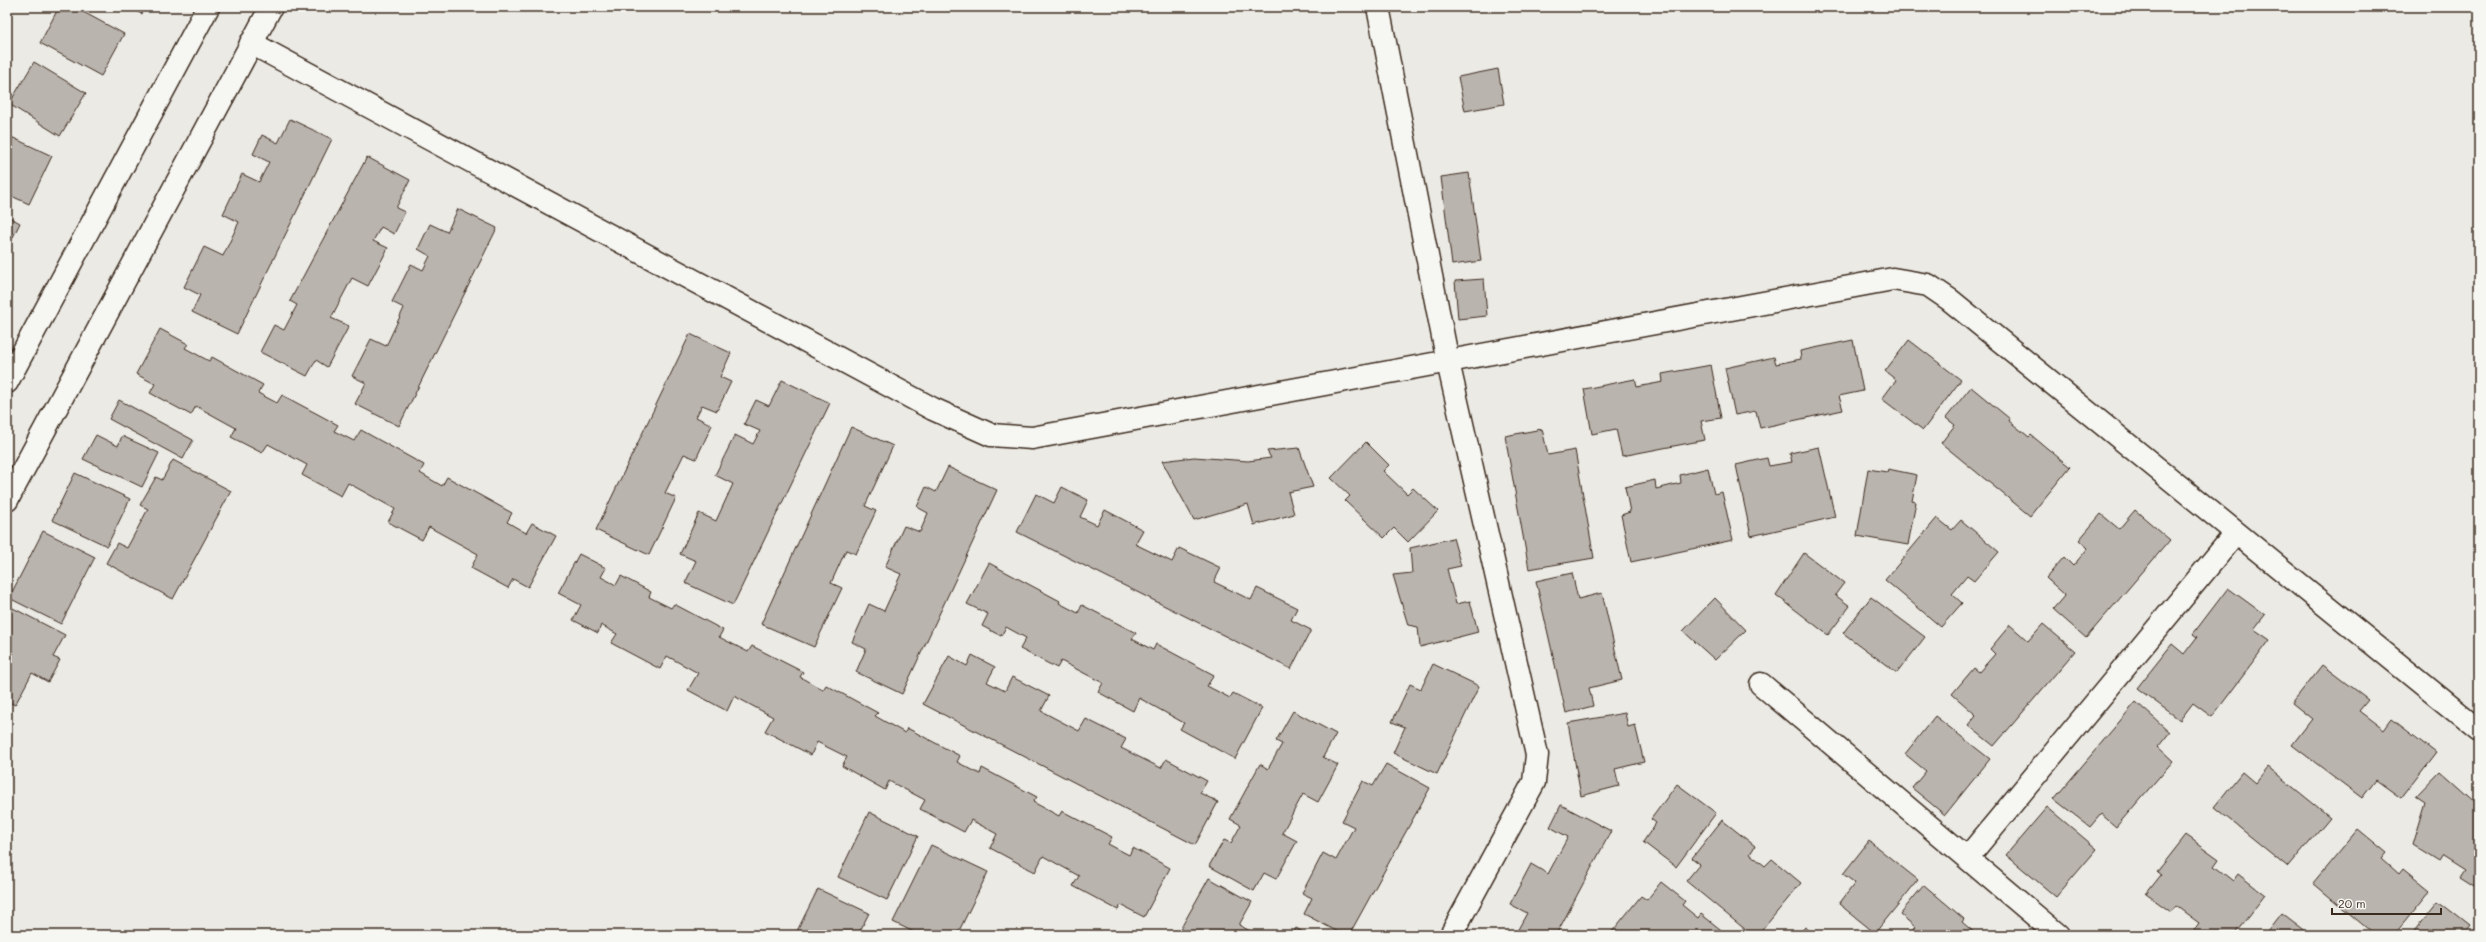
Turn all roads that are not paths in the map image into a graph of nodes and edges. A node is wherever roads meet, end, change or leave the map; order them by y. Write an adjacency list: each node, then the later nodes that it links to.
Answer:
1 (208, 7): 6 (street)
2 (271, 7): 4 (street)
3 (1378, 7): 5 (street)
4 (251, 43): 5 (street); 7 (street)
5 (1448, 362): 8 (street); 12 (street)
6 (7, 382)
7 (7, 500)
8 (2236, 532): 10 (street); 11 (street)
9 (1761, 684): 11 (street)
10 (2479, 730)
11 (1967, 858): 13 (street)
12 (1451, 935)
13 (2058, 935)

